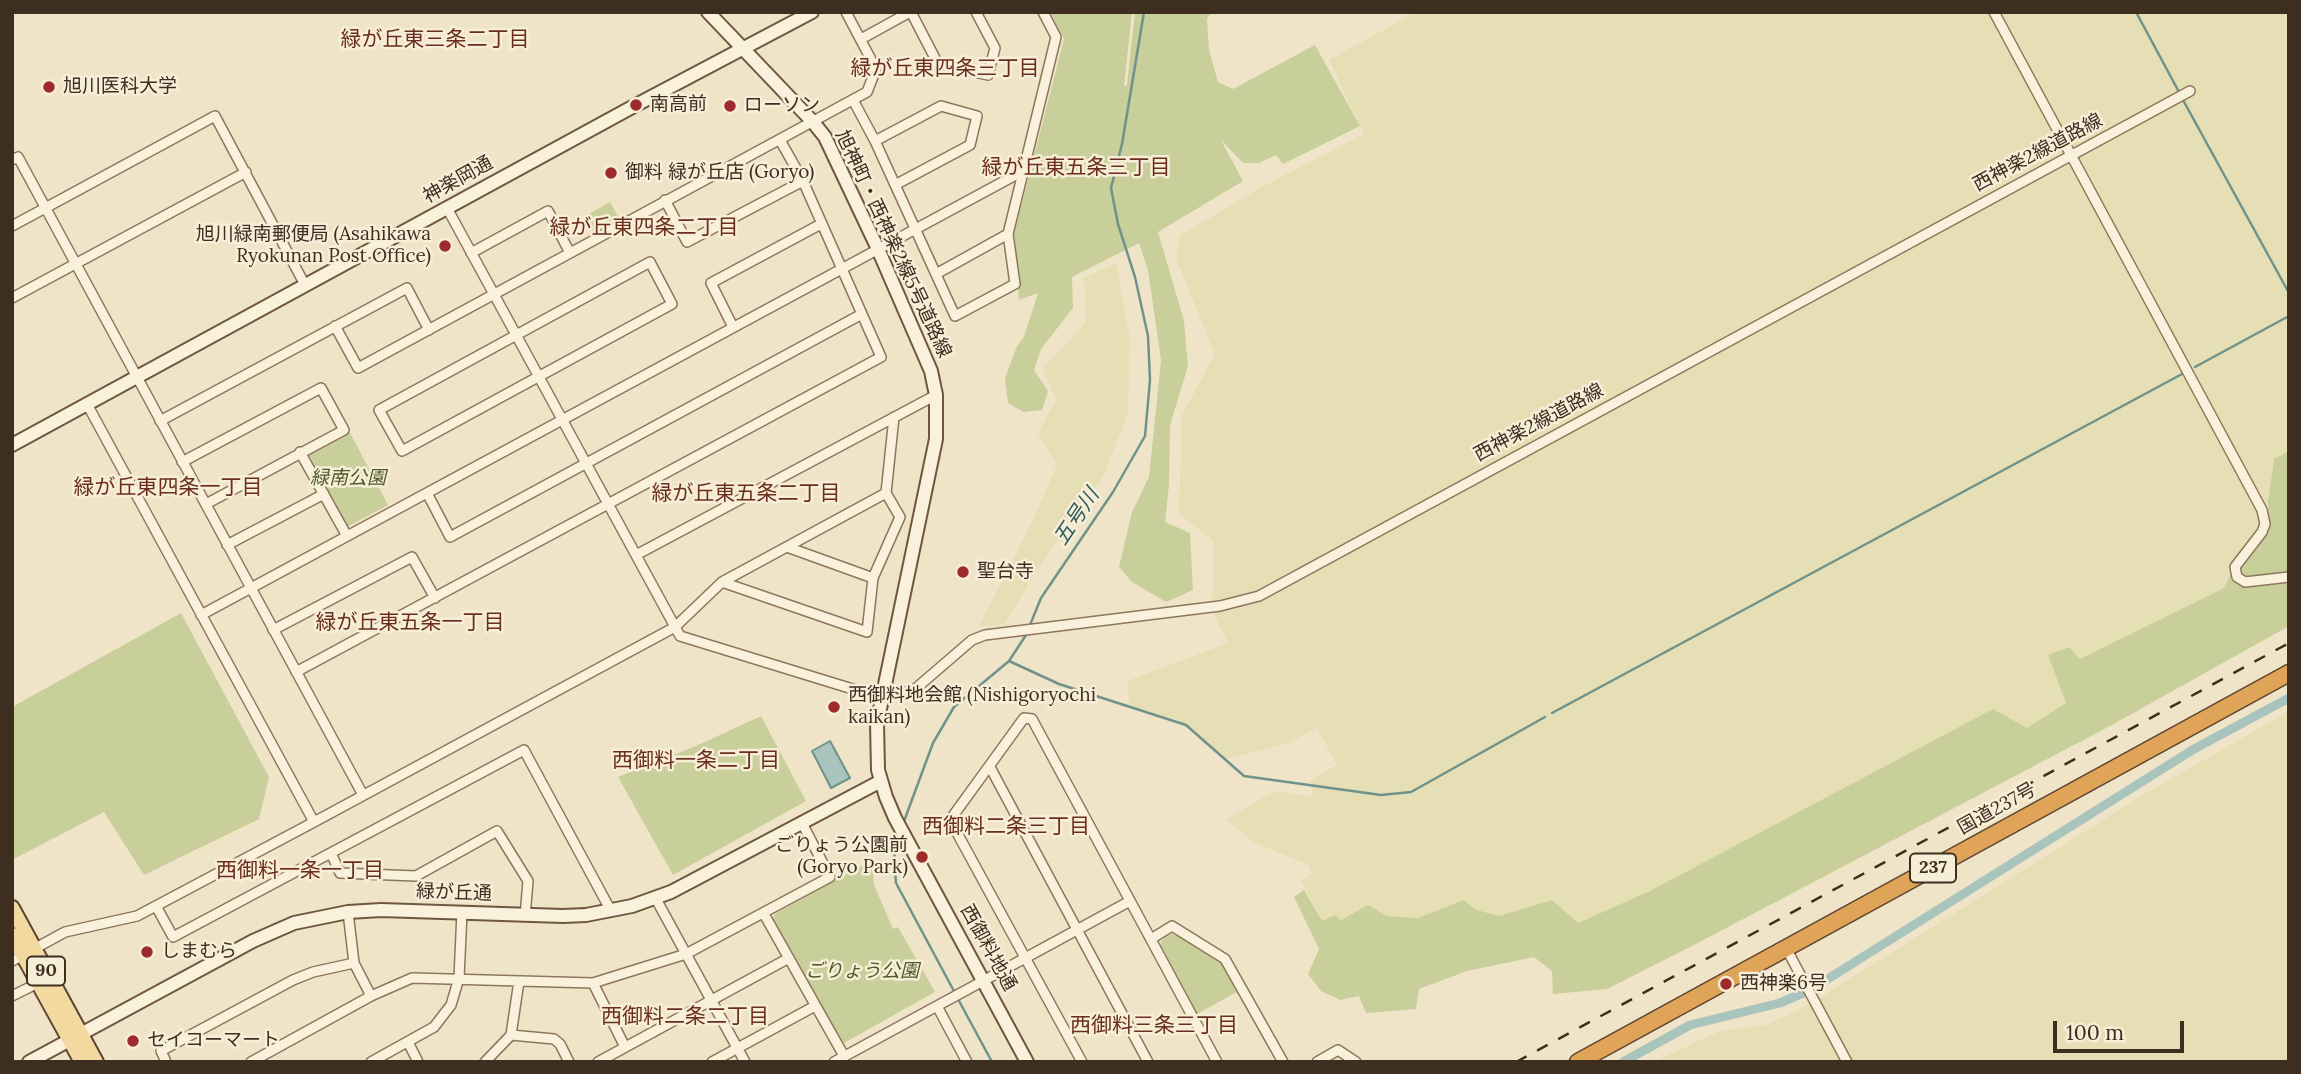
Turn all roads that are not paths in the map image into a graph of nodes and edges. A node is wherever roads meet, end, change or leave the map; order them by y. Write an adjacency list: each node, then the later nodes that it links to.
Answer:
1 (708, 12): 9 (street, 旭神町・西神楽2線5号道路線)
2 (812, 12): 9 (street, 神楽岡通)
3 (846, 12): 8 (street)
4 (911, 12): 5 (street); 8 (street)
5 (976, 12)
6 (1043, 12): 17 (street)
7 (1994, 12): 15 (street)
8 (861, 39): 11 (street)
9 (743, 49): 12 (street, 旭神町・西神楽2線5号道路線); 23 (street, 神楽岡通)
10 (2190, 91): 15 (street, 西神楽2線道路線)
11 (853, 100): 12 (street); 14 (street)
12 (813, 122): 13 (street); 28 (street, 旭神町・西神楽2線5号道路線)
13 (780, 140): 19 (street); 21 (street)
14 (875, 141): 20 (street); 20 (street)
15 (2072, 155): 62 (street); 72 (street, 西神楽2線道路線)
16 (12, 160): 22 (street)
17 (1023, 171): 26 (street); 27 (street)
18 (246, 172): 22 (street); 31 (street); 34 (street)
19 (803, 181): 21 (street); 24 (street)
20 (895, 185): 26 (street)
21 (666, 200): 30 (street)
22 (46, 208): 25 (street); 31 (street)
23 (447, 208): 29 (street); 34 (street, 神楽岡通)
24 (821, 224): 32 (street); 39 (street)
25 (12, 226)
26 (915, 229): 28 (street); 33 (street)
27 (1008, 234): 33 (street); 33 (street)
28 (878, 249): 32 (street); 44 (street, 旭神町・西神楽2線5号道路線)
29 (471, 253): 30 (street); 35 (street)
30 (570, 253): 35 (street)
31 (76, 264): 36 (street); 42 (street)
32 (842, 270): 37 (street); 39 (street)
33 (936, 274)
34 (305, 285): 42 (street, 神楽岡通)
35 (494, 294): 40 (street); 41 (street)
36 (12, 298)
37 (862, 314): 52 (street); 57 (street)
38 (335, 326): 40 (street); 40 (street); 48 (street)
39 (733, 327): 47 (street)
40 (429, 330)
41 (516, 336): 43 (street); 43 (street); 43 (street)
42 (136, 377): 45 (street, 神楽岡通); 48 (street)
43 (539, 377): 47 (street)
44 (936, 395): 46 (street); 72 (street, 旭神町・西神楽2線5号道路線)
45 (87, 404): 49 (street, 神楽岡通); 67 (street)
46 (894, 417): 54 (street); 61 (street)
47 (562, 420): 52 (street); 53 (street)
48 (160, 421): 51 (street)
49 (12, 444)
50 (300, 453): 51 (street); 55 (street); 56 (street)
51 (182, 462): 56 (street)
52 (586, 463): 53 (street); 57 (street)
53 (427, 493): 58 (street)
54 (886, 493): 60 (street); 63 (street)
55 (324, 494): 58 (street); 59 (street)
56 (206, 504): 59 (street)
57 (608, 504): 61 (street); 66 (street)
58 (347, 536): 65 (street)
59 (228, 545): 65 (street)
60 (786, 547): 63 (street); 64 (street)
61 (636, 555): 68 (street)
62 (2289, 577)
63 (873, 578): 64 (street)
64 (722, 582): 68 (street)
65 (251, 589): 67 (street); 69 (street)
66 (435, 598): 69 (street); 70 (street)
67 (201, 615): 76 (street)
68 (675, 627): 72 (street); 75 (street)
69 (273, 631): 70 (street)
70 (296, 672): 75 (street)
71 (2289, 673): 91 (highway, 国道237号 / 237)
72 (882, 698): 74 (street, 旭神町・西神楽2線5号道路線)
73 (989, 766): 80 (street); 88 (street); 95 (street)
74 (881, 781): 77 (street, 緑が丘通); 100 (street, 西御料地通)
75 (363, 795): 76 (street)
76 (314, 822): 81 (street)
77 (802, 823): 79 (street, 緑が丘通); 86 (street)
78 (331, 853): 81 (street); 83 (street); 87 (street)
79 (656, 899): 83 (street, 緑が丘通); 92 (street)
80 (1130, 901): 88 (street); 90 (street)
81 (156, 906): 93 (street)
82 (12, 908): 93 (main road, 90)
83 (611, 911): 87 (street, 緑が丘通)
84 (348, 912): 85 (street, 緑が丘通); 96 (street); 108 (street, 緑が丘通)
85 (462, 912): 87 (street, 緑が丘通); 97 (street)
86 (764, 914): 92 (street); 94 (street)
87 (525, 916)
88 (1077, 930): 95 (street); 129 (street)
89 (12, 935): 93 (main road, 90)
90 (1151, 939): 130 (street); 131 (street)
91 (1786, 948): 134 (highway, 国道237号 / 237); 135 (street)
92 (686, 954): 101 (street); 104 (street)
93 (23, 955): 98 (main road, 90)
94 (789, 958): 104 (street); 105 (street)
95 (1025, 958): 100 (street); 128 (street)
96 (354, 963): 103 (street); 117 (street)
97 (460, 978): 99 (street); 103 (street); 109 (street)
98 (44, 979): 102 (street); 108 (main road, 90)
99 (519, 981): 101 (street); 107 (street)
100 (983, 981): 106 (street); 127 (street, 西御料地通)
101 (593, 983): 110 (street)
102 (12, 996)
103 (371, 996): 118 (street)
104 (711, 1000): 110 (street); 111 (street)
105 (815, 1006): 111 (street); 112 (street)
106 (937, 1006): 112 (street); 113 (street)
107 (511, 1035): 121 (street); 122 (street)
108 (75, 1036): 114 (street, 緑が丘通); 115 (main road, 90); 116 (main road, 90)
109 (408, 1042): 119 (street); 120 (street)
110 (625, 1047): 123 (street)
111 (737, 1048): 124 (street); 125 (street)
112 (844, 1056): 126 (street)
113 (965, 1061)
114 (29, 1062)
115 (82, 1062)
116 (96, 1062)
117 (166, 1062)
118 (251, 1062)
119 (371, 1062)
120 (418, 1062)
121 (485, 1062)
122 (569, 1062)
123 (598, 1062)
124 (712, 1062)
125 (745, 1062)
126 (834, 1062)
127 (1027, 1062)
128 (1082, 1062)
129 (1149, 1062)
130 (1217, 1062)
131 (1283, 1062)
132 (1317, 1062): 133 (street)
133 (1356, 1062)
134 (1578, 1062)
135 (1847, 1062)

